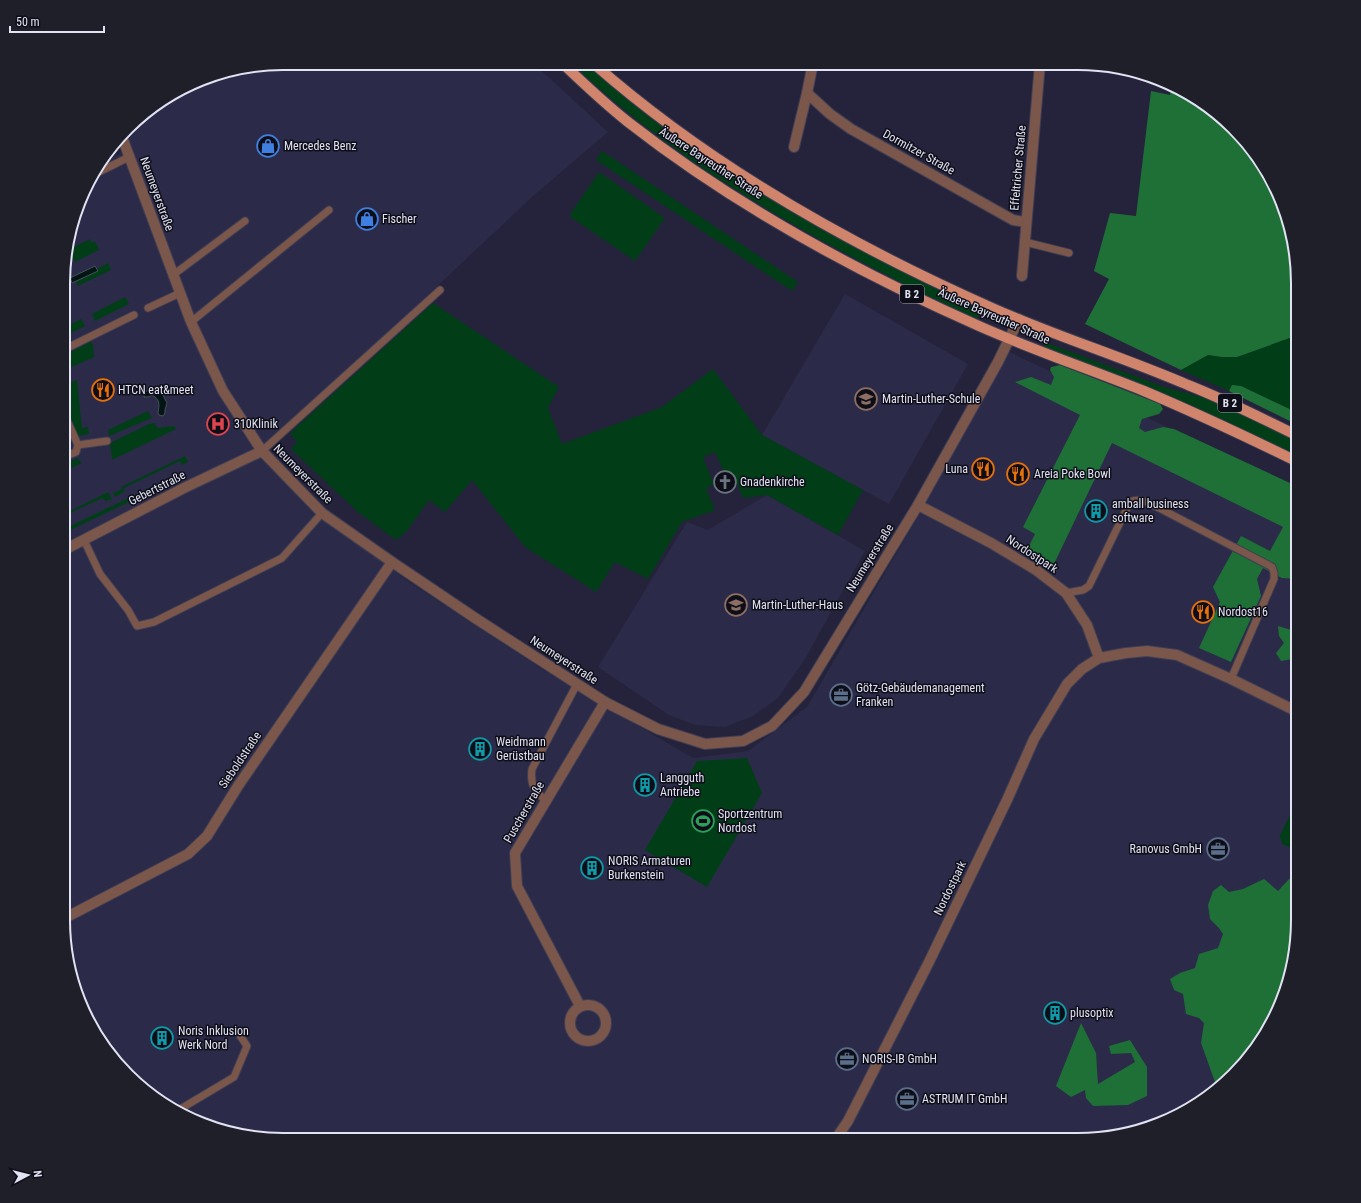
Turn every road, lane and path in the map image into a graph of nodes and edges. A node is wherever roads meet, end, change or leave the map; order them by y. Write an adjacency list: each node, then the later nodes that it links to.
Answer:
1 (570, 70): 23 (main road, Äußere Bayreuther Straße / B 2)
2 (601, 70): 21 (main road, Äußere Bayreuther Straße / B 2)
3 (812, 70): 5 (street)
4 (1039, 70): 12 (street, Effeltricher Straße)
5 (807, 93): 7 (street); 12 (street, Dormitzer Straße)
6 (124, 141): 8 (street, Neumeyerstraße)
7 (794, 147)
8 (130, 157): 9 (lane); 15 (street, Neumeyerstraße)
9 (101, 171)
10 (329, 210): 22 (lane)
11 (245, 221): 15 (lane)
12 (1026, 222): 13 (street, Effeltricher Straße)
13 (1025, 242): 14 (lane); 16 (street, Effeltricher Straße)
14 (1068, 253)
15 (173, 274): 18 (street, Neumeyerstraße)
16 (1022, 276)
17 (440, 290): 29 (lane)
18 (180, 293): 19 (lane); 22 (street, Neumeyerstraße)
19 (148, 308)
20 (134, 315): 24 (lane)
21 (1019, 319): 23 (street, Neumeyerstraße); 26 (main road, Äußere Bayreuther Straße / B 2)
22 (191, 322): 29 (street, Neumeyerstraße)
23 (1010, 339): 31 (main road, Äußere Bayreuther Straße / B 2); 32 (street, Neumeyerstraße)
24 (70, 347)
25 (70, 427): 28 (lane)
26 (1291, 433)
27 (107, 441): 28 (lane)
28 (78, 445): 30 (lane)
29 (262, 451): 33 (street, Neumeyerstraße); 34 (street, Gebertstraße)
30 (70, 454)
31 (1291, 459)
32 (918, 505): 37 (street, Nordostpark); 41 (street, Neumeyerstraße)
33 (322, 513): 34 (lane); 36 (street, Neumeyerstraße)
34 (84, 540): 35 (street, Gebertstraße)
35 (70, 547)
36 (392, 562): 40 (street, Neumeyerstraße); 44 (street, Sieboldstraße)
37 (1066, 593): 38 (street, Nordostpark); 39 (lane)
38 (1099, 658): 39 (street, Nordostpark); 48 (street, Nordostpark)
39 (1231, 679): 42 (street, Nordostpark)
40 (577, 684): 41 (street, Neumeyerstraße); 43 (lane)
41 (605, 702): 43 (street, Puscherstraße)
42 (1291, 709)
43 (546, 801): 45 (street, Puscherstraße)
44 (70, 916)
45 (580, 1006)
46 (239, 1034): 47 (lane)
47 (182, 1108)
48 (840, 1133)

